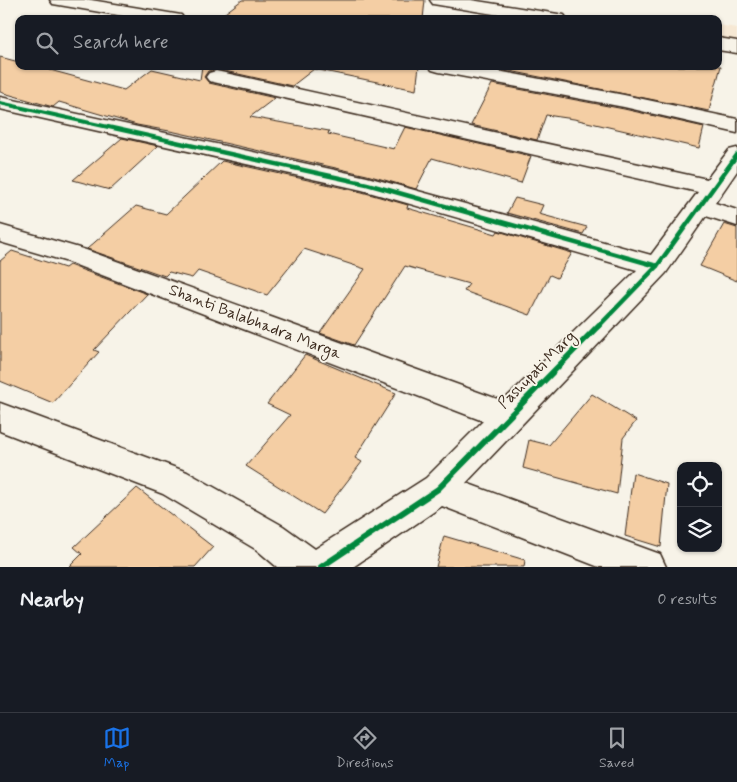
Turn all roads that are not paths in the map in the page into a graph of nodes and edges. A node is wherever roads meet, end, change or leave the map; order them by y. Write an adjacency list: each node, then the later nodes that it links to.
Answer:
1 (59, 0): 3 (street)
2 (439, 0): 4 (street)
3 (151, 15)
4 (533, 15)
5 (722, 45): 6 (street)
6 (737, 47)
7 (461, 70): 10 (street)
8 (216, 77): 12 (street)
9 (0, 103): 15 (street)
10 (737, 126)
11 (737, 155): 12 (street, Pashupati Marg)
12 (706, 197): 13 (street); 15 (street, Pashupati Marg)
13 (737, 218)
14 (0, 233): 17 (street, Shanti Balabhadra Marga)
15 (657, 266): 17 (street, Pashupati Marg)
16 (0, 417): 19 (street)
17 (508, 417): 18 (street, Pashupati Marg)
18 (438, 489): 20 (street, Pashupati Marg); 21 (street)
19 (307, 567)
20 (321, 567)
21 (647, 567)

